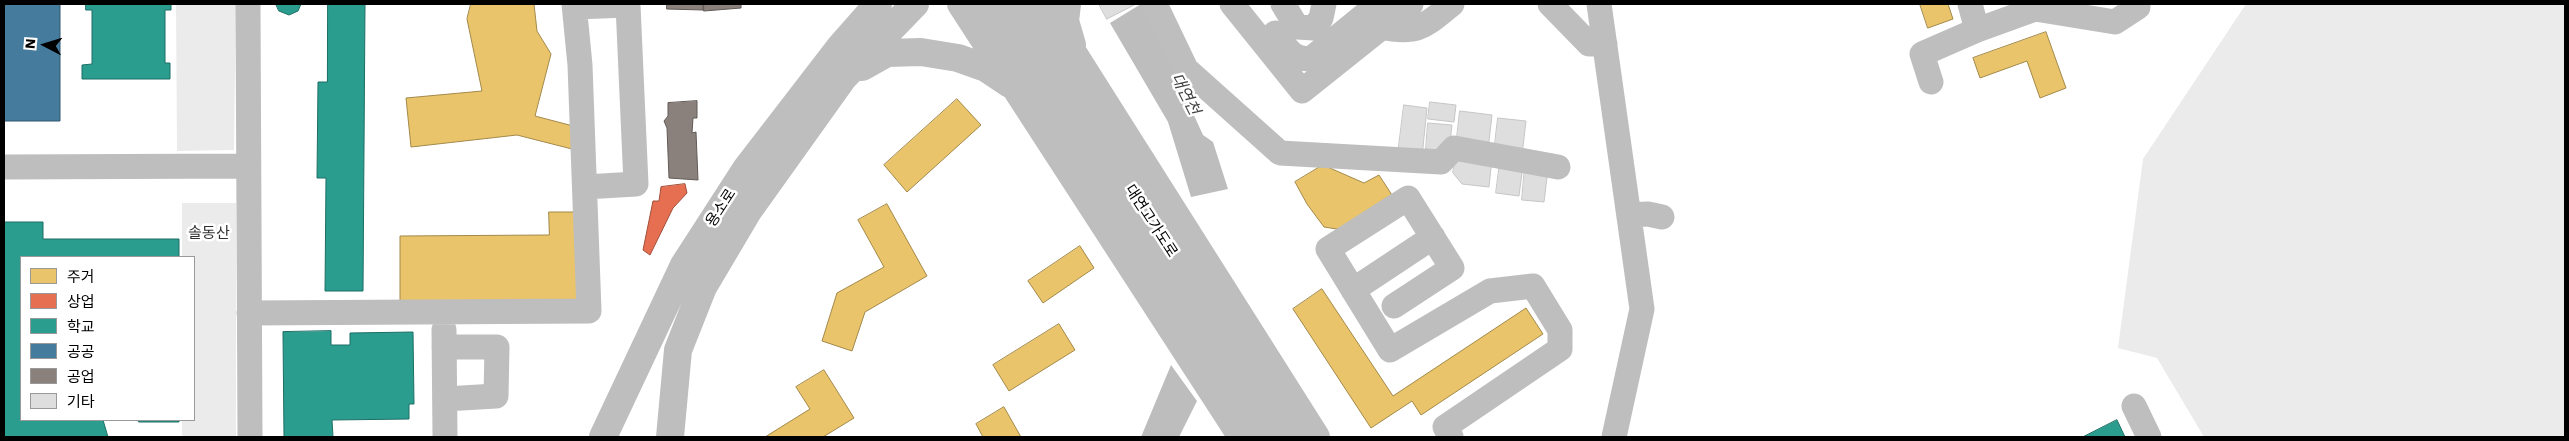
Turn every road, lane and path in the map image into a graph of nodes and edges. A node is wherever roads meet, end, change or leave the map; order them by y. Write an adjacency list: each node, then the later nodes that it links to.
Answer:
1 (248, 4): 31 (lane)
2 (857, 4): 26 (main road)
3 (878, 4): 26 (main road, 용소로)
4 (915, 4): 28 (main road, 용소로)
5 (961, 4): 30 (main road)
6 (988, 4): 43 (main road, 대연고가도로)
7 (1013, 4): 43 (main road, 대연고가도로)
8 (1042, 4): 27 (main road)
9 (1067, 4): 27 (main road)
10 (1156, 4): 33 (lane)
11 (1232, 4): 23 (lane)
12 (1252, 4): 23 (lane)
13 (1283, 4): 14 (lane)
14 (1324, 4)
15 (1410, 4): 23 (lane)
16 (1452, 4): 23 (lane)
17 (1550, 4): 25 (lane)
18 (1599, 4): 25 (lane)
19 (1970, 4): 24 (lane)
20 (2138, 4): 22 (lane)
21 (574, 6): 34 (lane); 34 (lane)
22 (2020, 10): 24 (lane)
23 (1380, 15)
24 (1977, 30): 29 (lane)
25 (1605, 44): 35 (lane)
26 (840, 47): 48 (main road, 용소로)
27 (1074, 56): 53 (main road)
28 (844, 78): 30 (main road); 49 (main road, 용소로)
29 (1931, 82)
30 (1017, 89): 50 (main road)
31 (248, 166): 32 (lane); 41 (lane)
32 (4, 167)
33 (1558, 167)
34 (585, 187): 40 (lane)
35 (1629, 215): 36 (lane); 55 (lane)
36 (1662, 217)
37 (1433, 238): 38 (lane); 38 (lane); 39 (lane)
38 (1353, 290): 54 (lane)
39 (1394, 306)
40 (444, 311): 41 (lane); 42 (lane)
41 (249, 313): 46 (lane)
42 (444, 346): 44 (lane); 44 (lane)
43 (1240, 378): 51 (main road, 대연고가도로); 52 (main road, 대연고가도로)
44 (445, 399): 47 (lane)
45 (2134, 406): 56 (lane)
46 (250, 437)
47 (445, 437)
48 (603, 437)
49 (670, 437)
50 (1242, 437)
51 (1266, 437)
52 (1291, 437)
53 (1316, 437)
54 (1450, 437)
55 (1614, 437)
56 (2150, 437)

